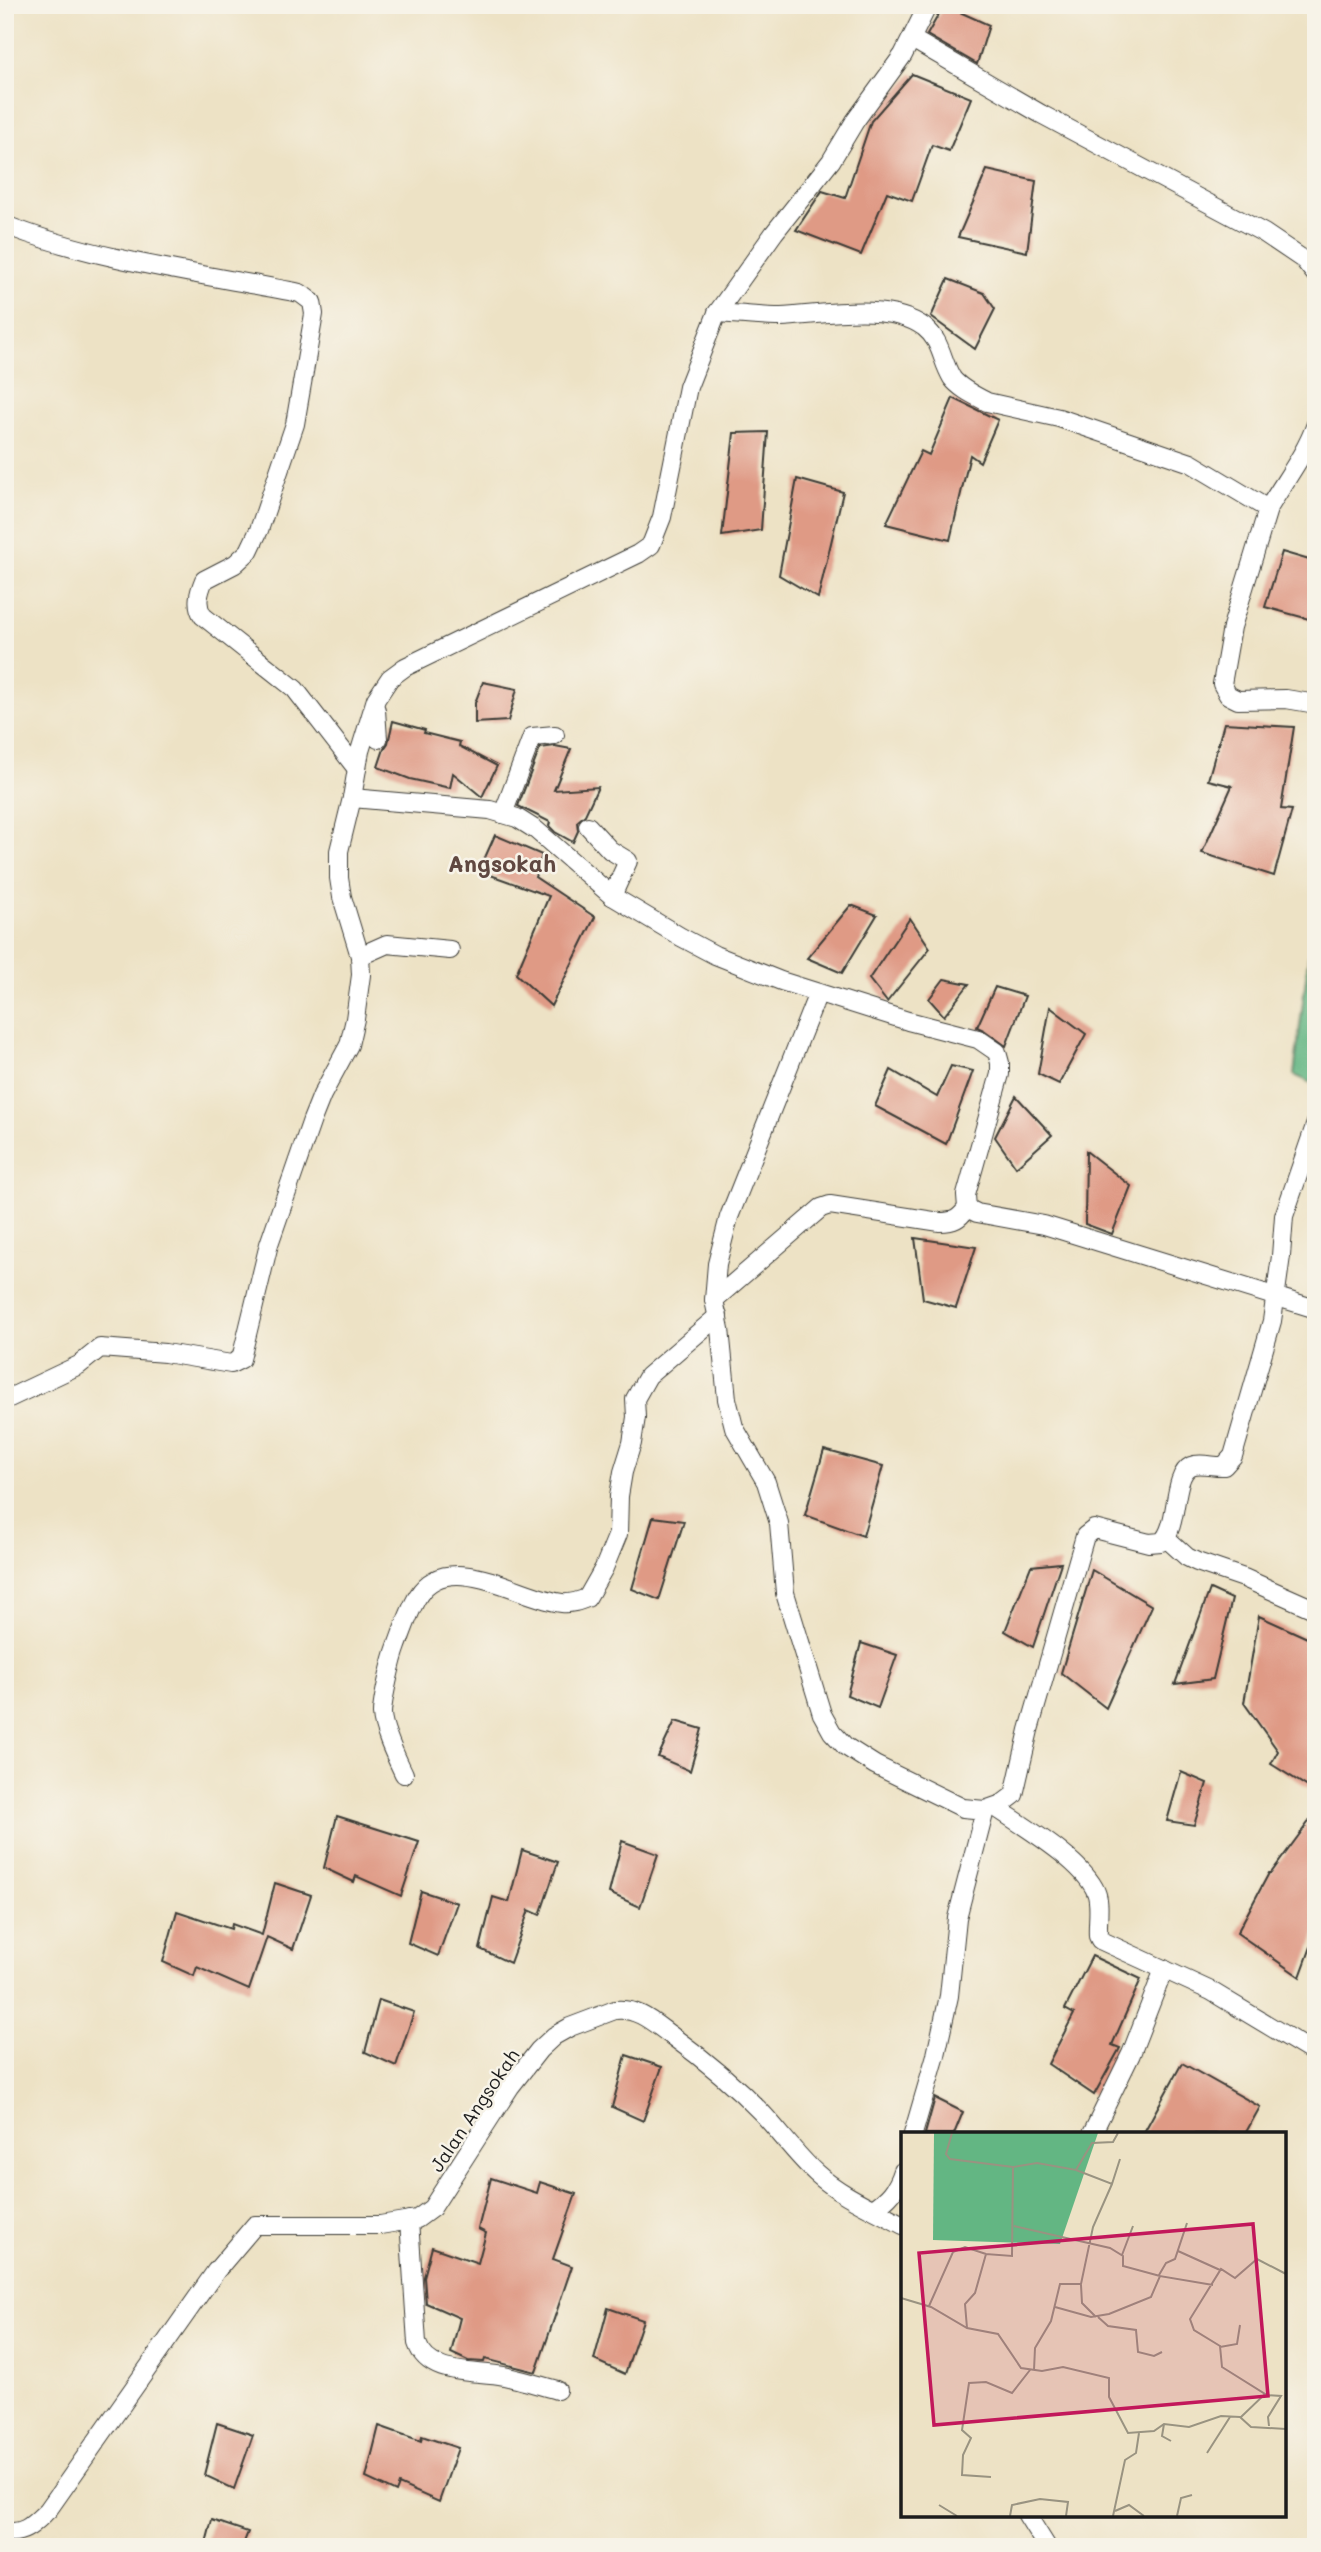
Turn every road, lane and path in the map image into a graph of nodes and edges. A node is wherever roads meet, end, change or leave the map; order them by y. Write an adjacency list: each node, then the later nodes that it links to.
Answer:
1 (928, 5): 2 (street)
2 (912, 39): 4 (street); 5 (street)
3 (5, 225): 12 (street)
4 (1316, 275)
5 (717, 313): 7 (street); 8 (street)
6 (1316, 424): 7 (street)
7 (1268, 509): 9 (street)
8 (376, 699): 11 (street); 12 (street)
9 (1316, 704)
10 (555, 735): 14 (street)
11 (378, 739)
12 (357, 769): 13 (street)
13 (352, 798): 14 (street); 18 (street)
14 (503, 814): 16 (street)
15 (588, 826): 16 (street)
16 (612, 896): 19 (street)
17 (450, 950): 18 (street)
18 (360, 956): 25 (street)
19 (818, 993): 21 (street); 23 (street)
20 (1316, 1123): 22 (street)
21 (967, 1208): 22 (street); 23 (street)
22 (1276, 1295): 24 (street); 26 (street)
23 (716, 1308): 28 (street); 29 (street)
24 (1316, 1309)
25 (5, 1400)
26 (1166, 1538): 27 (street); 29 (street)
27 (1316, 1610)
28 (404, 1774)
29 (990, 1808): 30 (street); 32 (street)
30 (1164, 1969): 31 (street); 33 (street)
31 (1316, 2054)
32 (914, 2132)
33 (1093, 2132)
34 (901, 2176): 35 (street)
35 (873, 2209): 36 (street, Jalan Angsokah); 37 (street, Jalan Angsokah)
36 (409, 2220): 38 (street); 40 (street, Jalan Angsokah)
37 (901, 2224)
38 (557, 2390)
39 (1028, 2517): 41 (street)
40 (10, 2537)
41 (1047, 2547)

